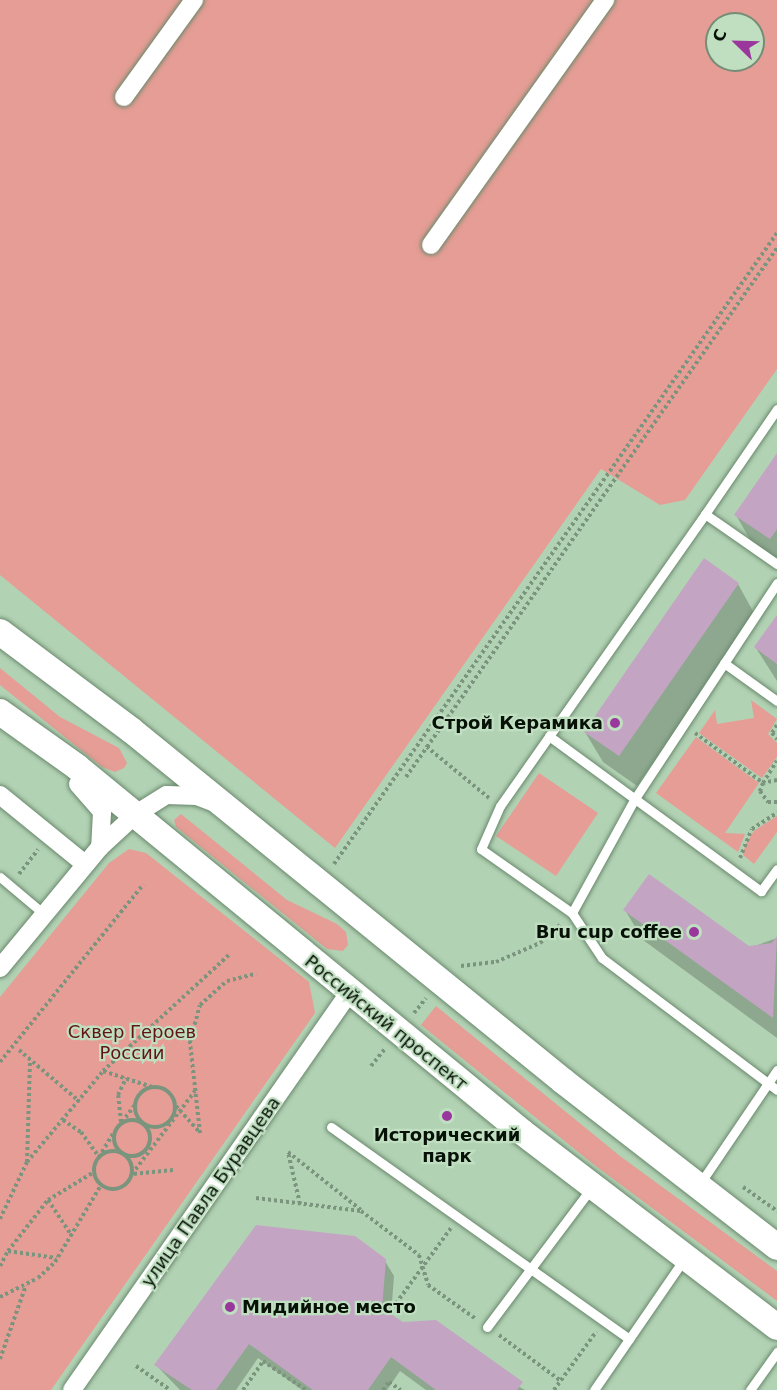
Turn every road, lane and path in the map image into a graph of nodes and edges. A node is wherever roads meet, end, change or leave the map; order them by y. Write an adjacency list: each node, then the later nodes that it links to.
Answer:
1 (194, 0): 3 (street)
2 (605, 0): 5 (street)
3 (124, 97)
4 (777, 233): 35 (path)
5 (431, 245)
6 (777, 248): 20 (path)
7 (777, 409): 8 (lane)
8 (705, 514): 9 (lane); 17 (lane)
9 (777, 564)
10 (777, 583): 12 (lane)
11 (0, 632): 28 (main road)
12 (724, 663): 13 (lane); 15 (lane)
13 (777, 701)
14 (0, 712): 18 (main road, Российский проспект)
15 (682, 724): 24 (path); 26 (lane)
16 (777, 725): 19 (path)
17 (549, 736): 26 (lane); 29 (lane)
18 (32, 739): 31 (main road, Российский проспект); 33 (street)
19 (777, 739)
20 (427, 747): 22 (path); 29 (path)
21 (777, 761): 24 (path)
22 (406, 777)
23 (777, 780): 24 (path)
24 (763, 783): 27 (path)
25 (0, 795): 34 (street)
26 (634, 800): 39 (lane); 41 (lane)
27 (777, 802)
28 (225, 806): 31 (street); 75 (main road)
29 (500, 806): 41 (lane)
30 (777, 813): 39 (path)
31 (136, 814): 33 (street); 47 (main road, Российский проспект)
32 (43, 844): 37 (path)
33 (99, 846): 34 (street)
34 (84, 864): 42 (street)
35 (334, 864)
36 (777, 869): 39 (lane)
37 (18, 875)
38 (0, 877): 42 (lane)
39 (744, 879)
40 (143, 885): 49 (path)
41 (572, 913): 44 (path); 54 (lane)
42 (44, 914): 45 (street)
43 (230, 954): 52 (path)
44 (460, 966)
45 (0, 968)
46 (256, 974): 57 (path)
47 (349, 993): 74 (main road, Российский проспект); 100 (street, улица Павла Буравцева)
48 (19, 1050): 50 (path)
49 (0, 1062)
50 (30, 1063): 58 (path); 69 (path)
51 (777, 1070): 54 (lane)
52 (103, 1071): 53 (path); 58 (path)
53 (127, 1078): 55 (path); 62 (path)
54 (768, 1083): 56 (lane); 75 (lane)
55 (152, 1087): 59 (path); 60 (path)
56 (777, 1090)
57 (195, 1091): 60 (path); 60 (path)
58 (79, 1101): 61 (path)
59 (135, 1105): 62 (path); 63 (path)
60 (178, 1108): 63 (path); 66 (path)
61 (63, 1120): 68 (path); 69 (path)
62 (121, 1122): 63 (path); 65 (path)
63 (142, 1123): 66 (path)
64 (331, 1127): 80 (lane)
65 (115, 1131): 67 (path); 68 (path)
66 (148, 1148): 67 (path); 72 (path)
67 (124, 1155): 68 (path); 72 (path)
68 (99, 1157): 71 (path)
69 (27, 1162): 81 (path)
70 (173, 1170): 72 (path)
71 (94, 1172): 73 (path); 77 (path)
72 (132, 1174): 73 (path)
73 (101, 1185): 82 (path)
74 (592, 1187): 86 (main road, Российский проспект); 88 (lane)
75 (698, 1187): 83 (main road)
76 (256, 1198): 78 (path)
77 (48, 1200): 82 (path); 84 (path)
78 (300, 1204): 79 (path); 79 (path)
79 (361, 1211): 93 (path)
80 (458, 1218): 88 (lane); 91 (path)
81 (0, 1219)
82 (72, 1236): 85 (path)
83 (777, 1247)
84 (8, 1251): 85 (path); 87 (path)
85 (58, 1258): 89 (path)
86 (684, 1259): 94 (main road, Российский проспект); 95 (lane)
87 (0, 1266)
88 (531, 1270): 92 (lane); 93 (lane)
89 (27, 1284): 90 (path); 97 (path)
90 (0, 1297)
91 (389, 1313)
92 (604, 1322): 95 (lane); 99 (path)
93 (487, 1327): 99 (path)
94 (777, 1327)
95 (629, 1339): 107 (lane)
96 (777, 1352): 108 (lane)
97 (0, 1359)
98 (136, 1366): 101 (path)
99 (561, 1381): 106 (path)
100 (72, 1390)
101 (170, 1390)
102 (243, 1390): 103 (path)
103 (306, 1390)
104 (383, 1390): 105 (path)
105 (401, 1390)
106 (554, 1390)
107 (594, 1390)
108 (750, 1390)

